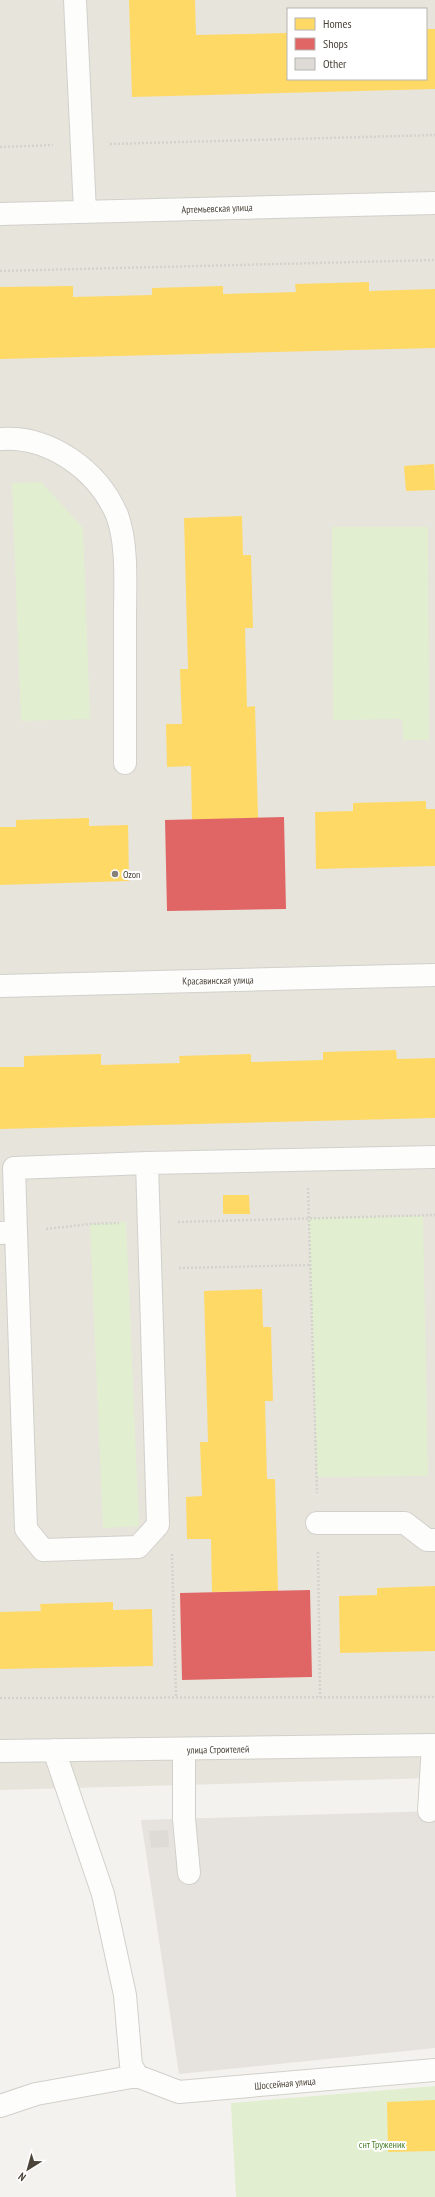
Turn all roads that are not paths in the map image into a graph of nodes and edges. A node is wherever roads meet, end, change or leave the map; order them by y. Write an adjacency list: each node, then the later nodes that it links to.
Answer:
1 (75, 0): 3 (street)
2 (435, 203): 3 (street, Артемьевская улица)
3 (85, 212): 4 (street, Артемьевская улица)
4 (0, 214)
5 (0, 439): 6 (street)
6 (125, 763)
7 (435, 975): 8 (street, Красавинская улица)
8 (0, 986)
9 (435, 1157): 10 (street)
10 (147, 1163): 11 (street); 11 (street)
11 (8, 1233)
12 (317, 1523): 13 (street)
13 (435, 1540)
14 (434, 1745): 15 (street, улица Строителей); 18 (street)
15 (184, 1749): 16 (street, улица Строителей); 19 (street)
16 (54, 1750): 17 (street, улица Строителей); 21 (street)
17 (0, 1751)
18 (428, 1811)
19 (189, 1873)
20 (435, 2070): 21 (street, Шоссейная улица)
21 (137, 2076): 22 (street)
22 (0, 2106)

